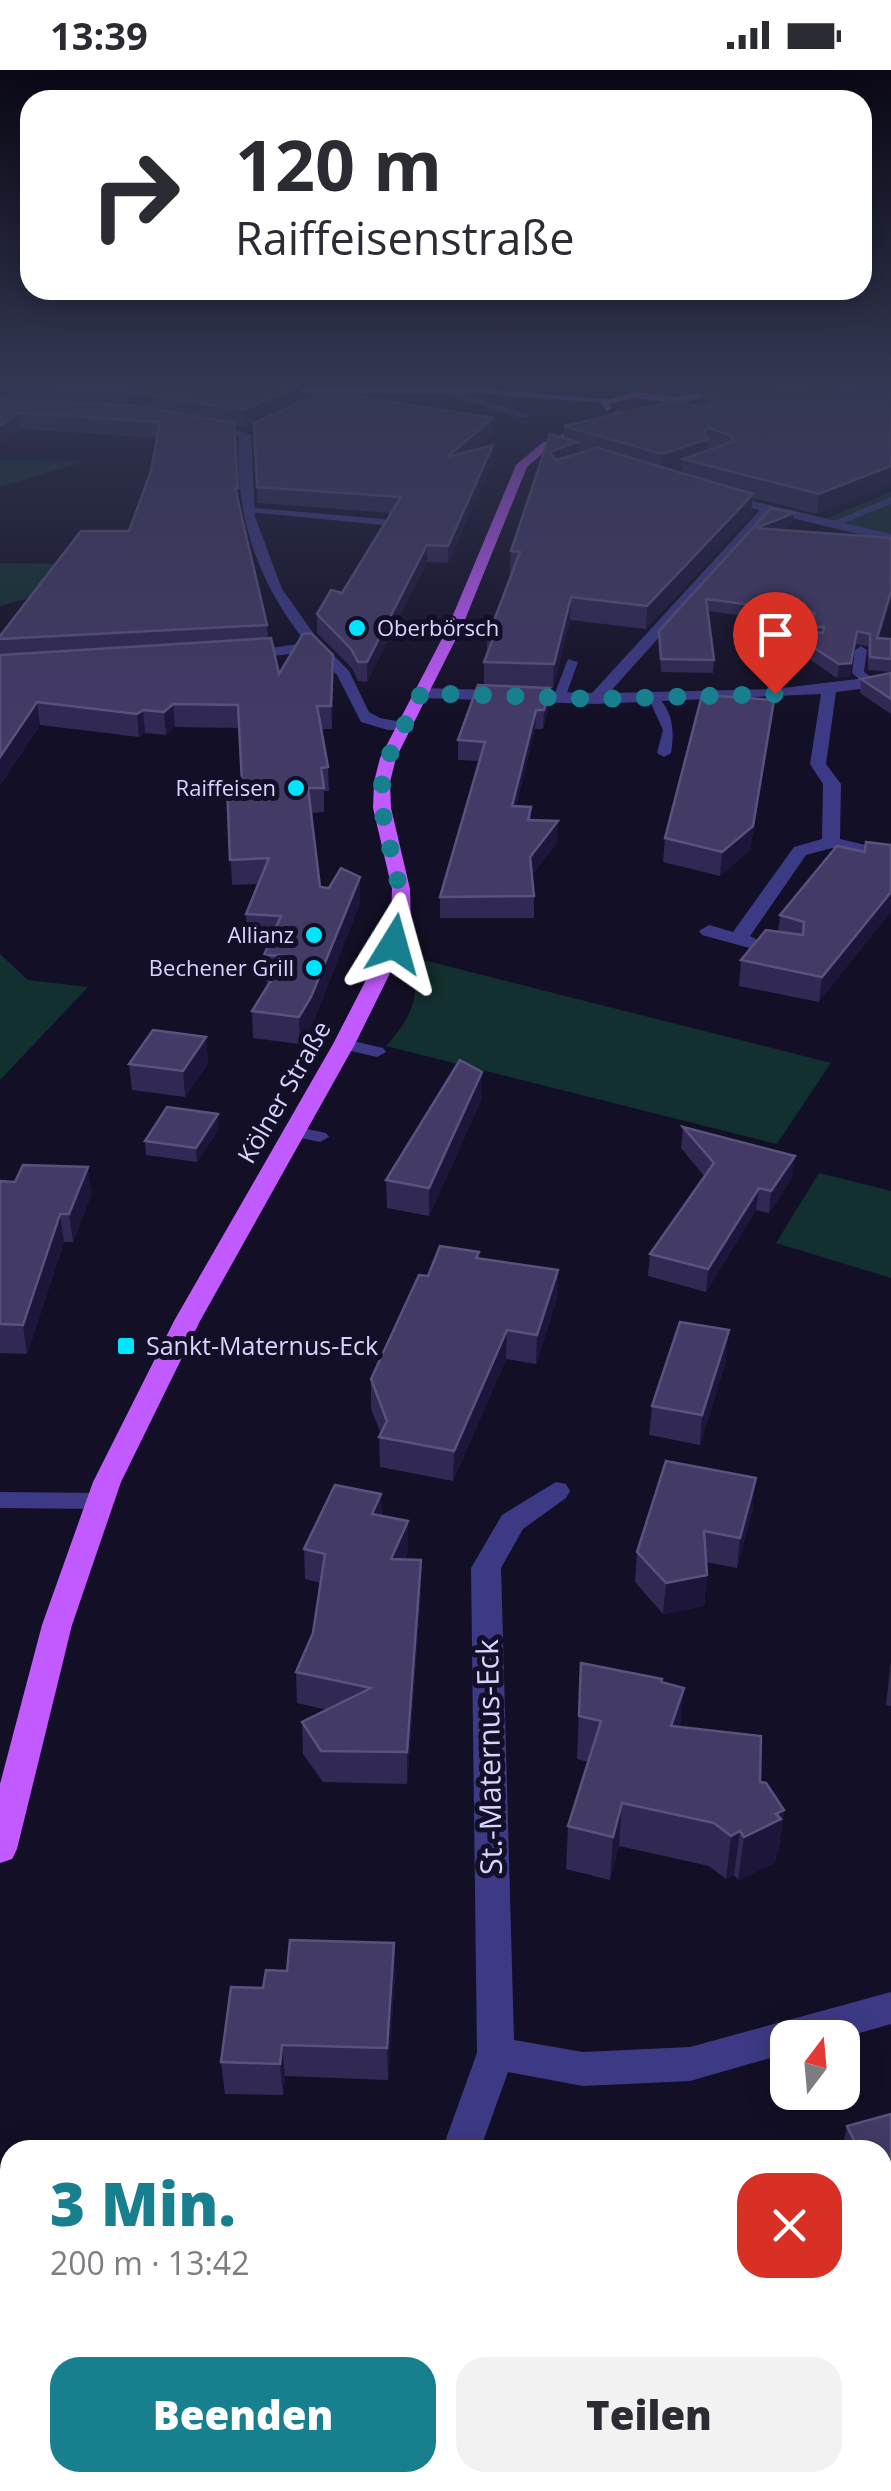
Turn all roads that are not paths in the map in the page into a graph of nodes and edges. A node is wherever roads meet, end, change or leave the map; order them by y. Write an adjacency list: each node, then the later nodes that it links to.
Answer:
1 (249, 493): 5 (street)
2 (510, 493): 17 (main road, Kölner Straße)
3 (711, 495): 6 (street)
4 (891, 500): 8 (lane)
5 (248, 509): 7 (lane); 10 (street)
6 (766, 511): 8 (street); 19 (street)
7 (384, 522)
8 (830, 525): 9 (street)
9 (891, 538)
10 (315, 646): 12 (street); 21 (street)
11 (861, 650): 15 (lane)
12 (232, 657)
13 (572, 662): 18 (lane)
14 (891, 680): 15 (street)
15 (872, 683): 16 (street)
16 (829, 690): 20 (street); 23 (street)
17 (421, 693): 18 (street); 21 (main road, Kölner Straße)
18 (559, 698): 19 (street)
19 (596, 699): 20 (street)
20 (656, 699): 22 (lane)
21 (406, 727): 28 (main road, Kölner Straße)
22 (664, 753)
23 (831, 842): 24 (street); 26 (street)
24 (891, 856)
25 (709, 931): 26 (street)
26 (738, 939): 27 (street)
27 (773, 948)
28 (344, 1044): 29 (lane); 30 (main road, Kölner Straße)
29 (376, 1052)
30 (296, 1126): 31 (lane); 34 (main road, Kölner Straße)
31 (323, 1132)
32 (556, 1491): 37 (street, St.-Maternus-Eck)
33 (0, 1500): 34 (lane)
34 (101, 1501): 35 (main road, Kölner Straße)
35 (0, 1849)
36 (891, 2008): 37 (street)
37 (496, 2053): 38 (street, St.-Maternus-Eck)
38 (464, 2140)

